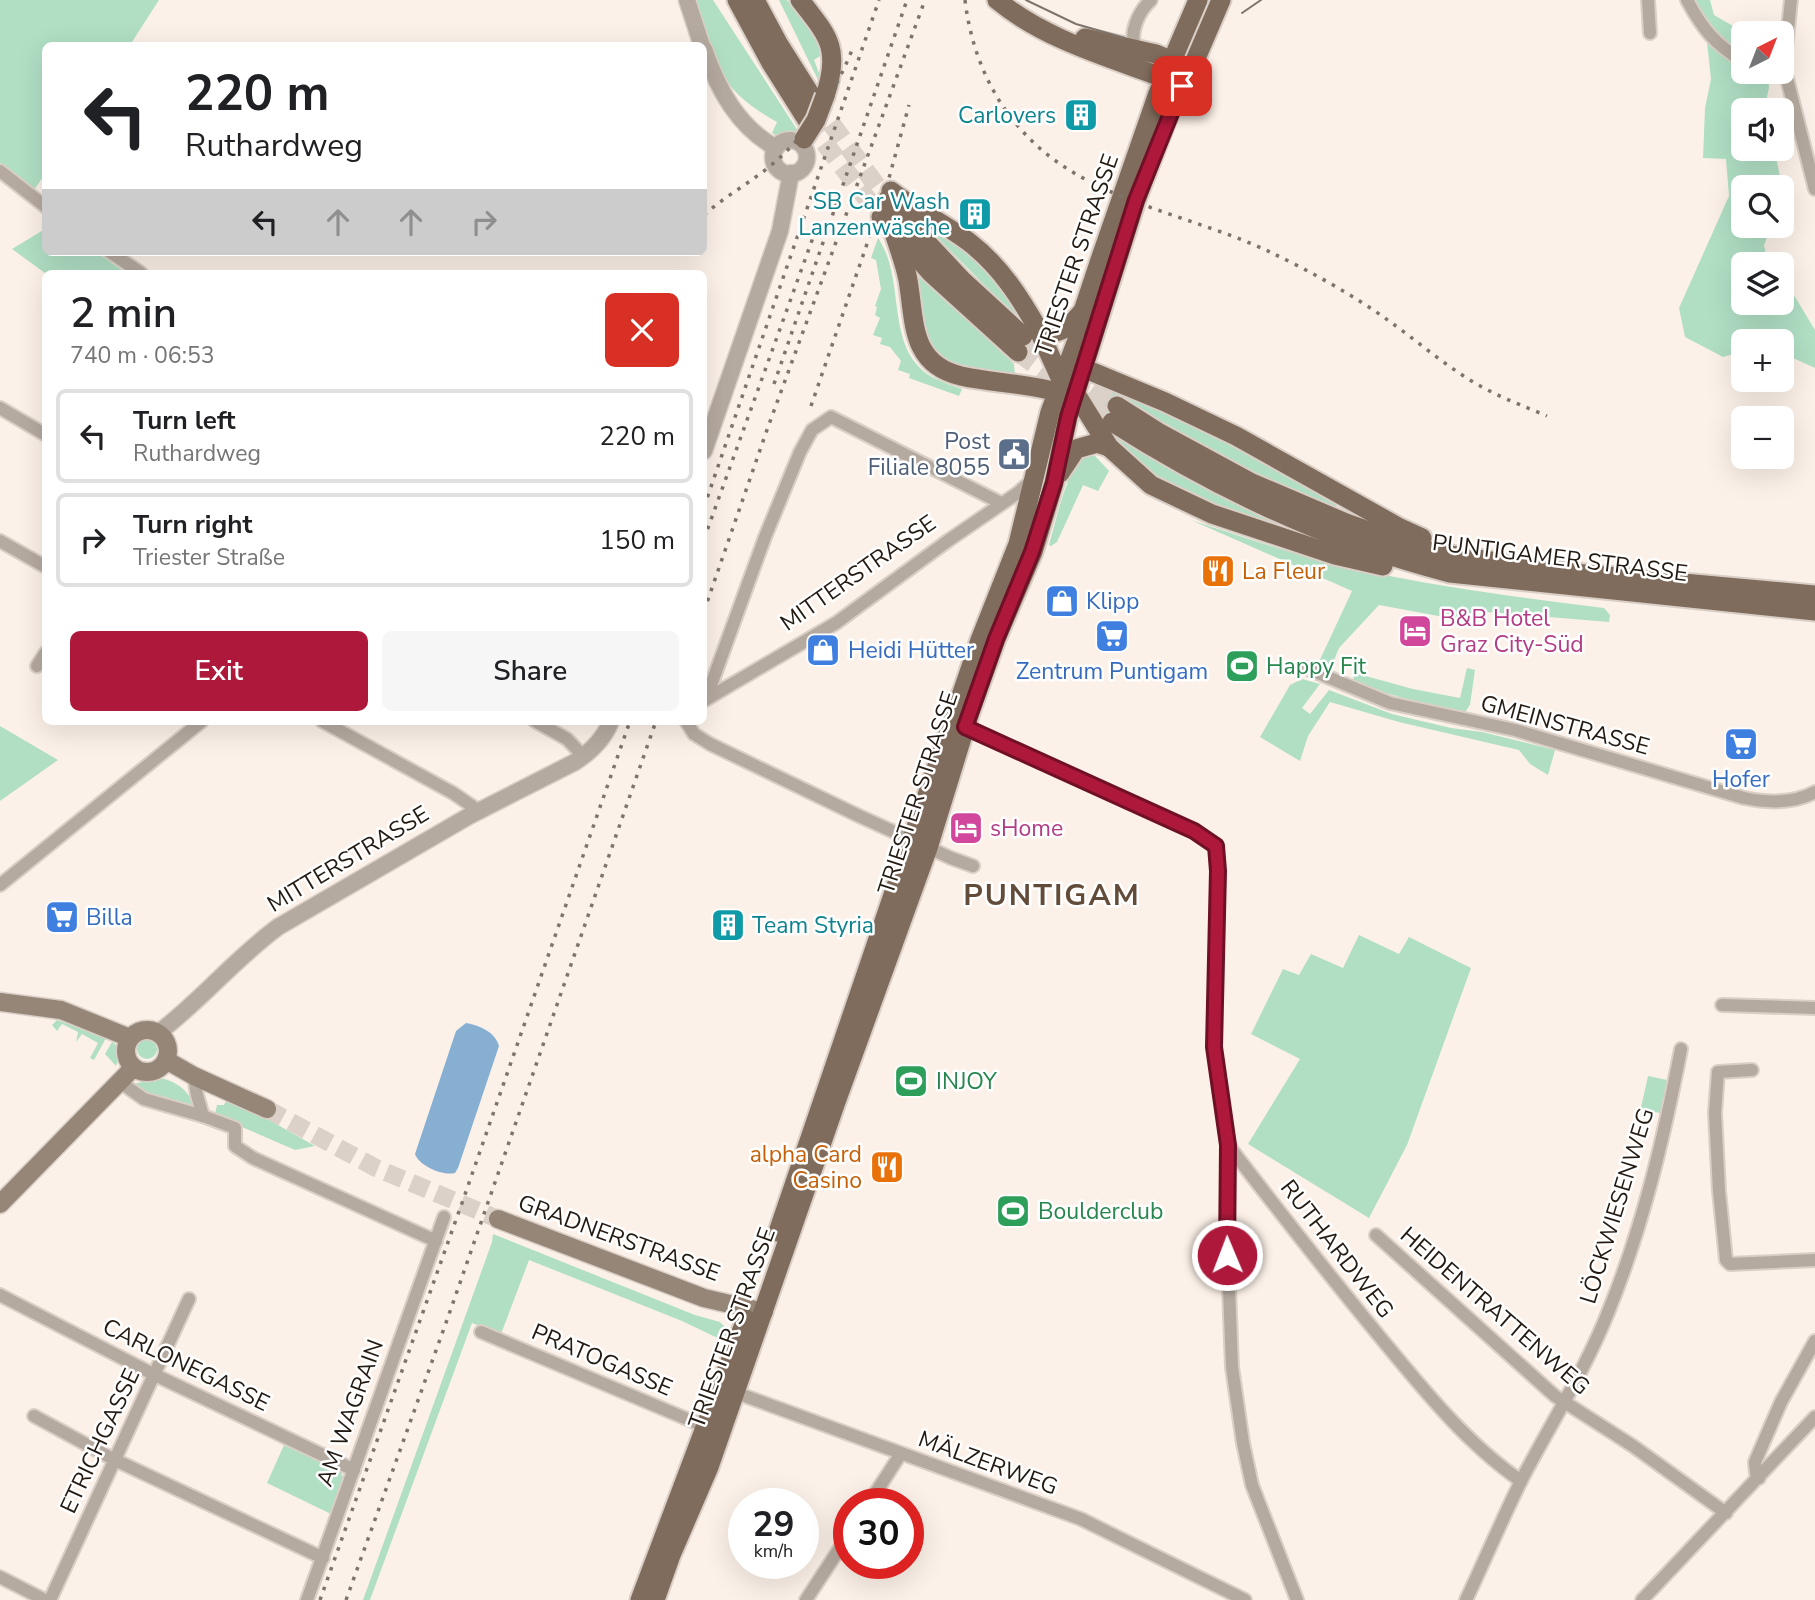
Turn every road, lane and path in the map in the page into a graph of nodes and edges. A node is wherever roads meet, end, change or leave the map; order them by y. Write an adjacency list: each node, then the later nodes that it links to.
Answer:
1 (687, 0): 14 (street)
2 (737, 0): 22 (main road)
3 (755, 0): 21 (main road)
4 (800, 0): 21 (main road)
5 (999, 0): 15 (main road); 18 (main road)
6 (1151, 0): 15 (street)
7 (1198, 0): 18 (main road, TRIESTER STRASSE)
8 (1221, 0): 19 (main road, TRIESTER STRASSE)
9 (1648, 0): 13 (street)
10 (1687, 0): 16 (street)
11 (1791, 0): 12 (street)
12 (1788, 21)
13 (1650, 33)
14 (701, 42)
15 (1136, 49): 18 (main road)
16 (1731, 54)
17 (707, 57): 23 (street)
18 (1168, 69): 19 (main road); 32 (main road, TRIESTER STRASSE)
19 (1191, 70): 34 (main road, TRIESTER STRASSE)
20 (1789, 84): 26 (street)
21 (819, 98): 22 (main road, bridge)
22 (804, 134): 23 (street); 25 (street)
23 (776, 148): 25 (street)
24 (0, 171): 28 (street)
25 (791, 173): 39 (street)
26 (1815, 189)
27 (886, 203): 29 (main road); 33 (main road); 33 (main road)
28 (42, 204)
29 (894, 233): 33 (main road); 34 (main road)
30 (116, 256): 31 (street)
31 (137, 270)
32 (1083, 311): 33 (main road); 34 (main road, TRIESTER STRASSE)
33 (1027, 340): 34 (main road)
34 (1069, 382): 40 (main road); 41 (main road, TRIESTER STRASSE); 42 (main road, TRIESTER STRASSE); 45 (main road)
35 (0, 408): 37 (street)
36 (1114, 414): 38 (main road)
37 (42, 433)
38 (1157, 441): 45 (main road, PUNTIGAMER STRASSE); 47 (main road, PUNTIGAMER STRASSE)
39 (707, 442)
40 (1109, 447): 42 (main road); 47 (main road)
41 (1035, 477): 43 (street, MITTERSTRASSE); 64 (main road, TRIESTER STRASSE)
42 (1054, 483): 60 (main road, TRIESTER STRASSE)
43 (1001, 503): 53 (street); 54 (street, MITTERSTRASSE)
44 (0, 541): 46 (street)
45 (1468, 559): 48 (main road, PUNTIGAMER STRASSE)
46 (42, 565)
47 (1450, 573): 49 (main road, PUNTIGAMER STRASSE)
48 (1815, 595)
49 (1815, 611)
50 (42, 658): 51 (street)
51 (37, 666)
52 (1306, 667): 62 (street, GMEINSTRASSE)
53 (707, 695)
54 (707, 699)
55 (197, 725): 66 (street)
56 (329, 725): 63 (street)
57 (542, 725): 61 (street)
58 (609, 725): 61 (street)
59 (688, 725): 64 (street)
60 (965, 727): 64 (main road, TRIESTER STRASSE); 80 (street, RUTHARDWEG)
61 (584, 757): 63 (street, MITTERSTRASSE)
62 (1815, 792)
63 (477, 811): 70 (street, MITTERSTRASSE)
64 (920, 844): 65 (street); 89 (main road, TRIESTER STRASSE)
65 (973, 866)
66 (0, 885)
67 (0, 1002): 71 (main road)
68 (1722, 1005): 69 (street)
69 (1815, 1007)
70 (160, 1035): 71 (main road); 73 (main road)
71 (130, 1038): 74 (main road)
72 (1681, 1049): 94 (street, LÖCKWIESENWEG)
73 (166, 1059): 74 (main road); 76 (main road)
74 (133, 1068): 77 (main road)
75 (1752, 1070): 86 (street)
76 (194, 1076): 78 (main road); 79 (street)
77 (120, 1082): 79 (street); 81 (main road)
78 (267, 1109)
79 (204, 1116): 85 (street)
80 (1228, 1145): 102 (street, RUTHARDWEG); 116 (street, RUTHARDWEG)
81 (0, 1204)
82 (444, 1217): 85 (street, AM WAGRAIN)
83 (498, 1219): 89 (main road, GRADNERSTRASSE)
84 (1376, 1235): 94 (street, HEIDENTRATTENWEG)
85 (436, 1241): 100 (street, AM WAGRAIN)
86 (1815, 1259)
87 (0, 1295): 92 (street, CARLONEGASSE)
88 (189, 1299): 92 (street, ETRICHGASSE)
89 (757, 1310): 93 (main road, TRIESTER STRASSE); 97 (main road, TRIESTER STRASSE)
90 (481, 1332): 97 (street, PRATOGASSE)
91 (1815, 1341): 101 (street)
92 (153, 1374): 99 (street, ETRICHGASSE); 100 (street, CARLONEGASSE)
93 (734, 1392): 98 (street, MÄLZERWEG); 112 (main road, TRIESTER STRASSE)
94 (1564, 1402): 102 (street, LÖCKWIESENWEG); 104 (street, HEIDENTRATTENWEG)
95 (34, 1416): 99 (street)
96 (1815, 1417): 101 (street)
97 (706, 1427): 111 (main road, TRIESTER STRASSE)
98 (900, 1455): 103 (street); 108 (street, MÄLZERWEG)
99 (113, 1459): 105 (street); 109 (street, ETRICHGASSE)
100 (354, 1469): 105 (street, AM WAGRAIN)
101 (1759, 1478): 104 (street)
102 (1521, 1481): 117 (street, LÖCKWIESENWEG)
103 (879, 1488)
104 (1726, 1513): 118 (street)
105 (323, 1558): 110 (street, AM WAGRAIN)
106 (833, 1559): 113 (street)
107 (0, 1577): 109 (street)
108 (1222, 1587): 114 (street); 115 (street, MÄLZERWEG)
109 (48, 1600)
110 (307, 1600)
111 (640, 1600)
112 (656, 1600)
113 (806, 1600)
114 (1216, 1600)
115 (1245, 1600)
116 (1297, 1600)
117 (1466, 1600)
118 (1642, 1600)

